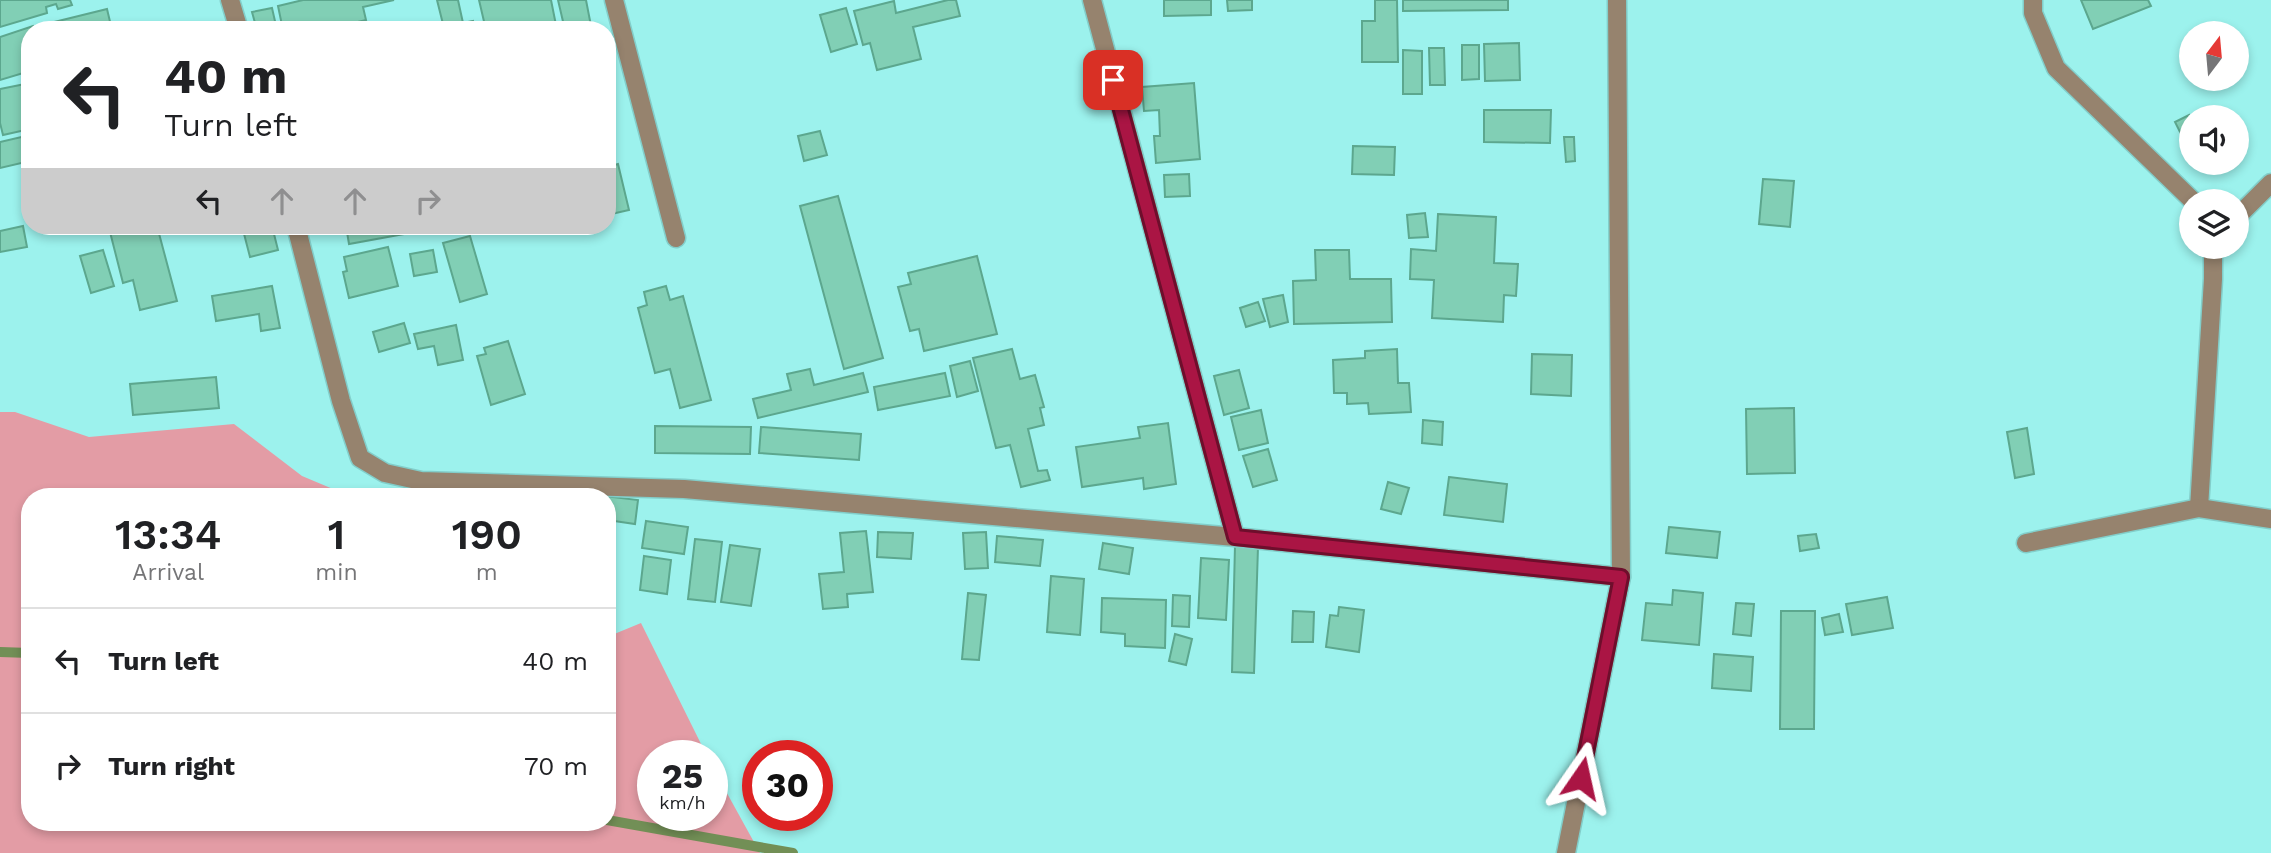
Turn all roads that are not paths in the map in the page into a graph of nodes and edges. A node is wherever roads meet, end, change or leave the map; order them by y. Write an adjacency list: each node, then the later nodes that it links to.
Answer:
1 (230, 0): 6 (street)
2 (614, 0): 11 (street)
3 (1092, 0): 15 (street)
4 (1617, 0): 17 (street)
5 (2033, 0): 8 (street)
6 (236, 21)
7 (2271, 183): 9 (street)
8 (2181, 189)
9 (2249, 205)
10 (298, 235): 15 (street)
11 (676, 238)
12 (2213, 259): 13 (street)
13 (2199, 508): 14 (street); 16 (street)
14 (2271, 519)
15 (1235, 537): 17 (street)
16 (2026, 543)
17 (1621, 577): 18 (street)
18 (1566, 853)

